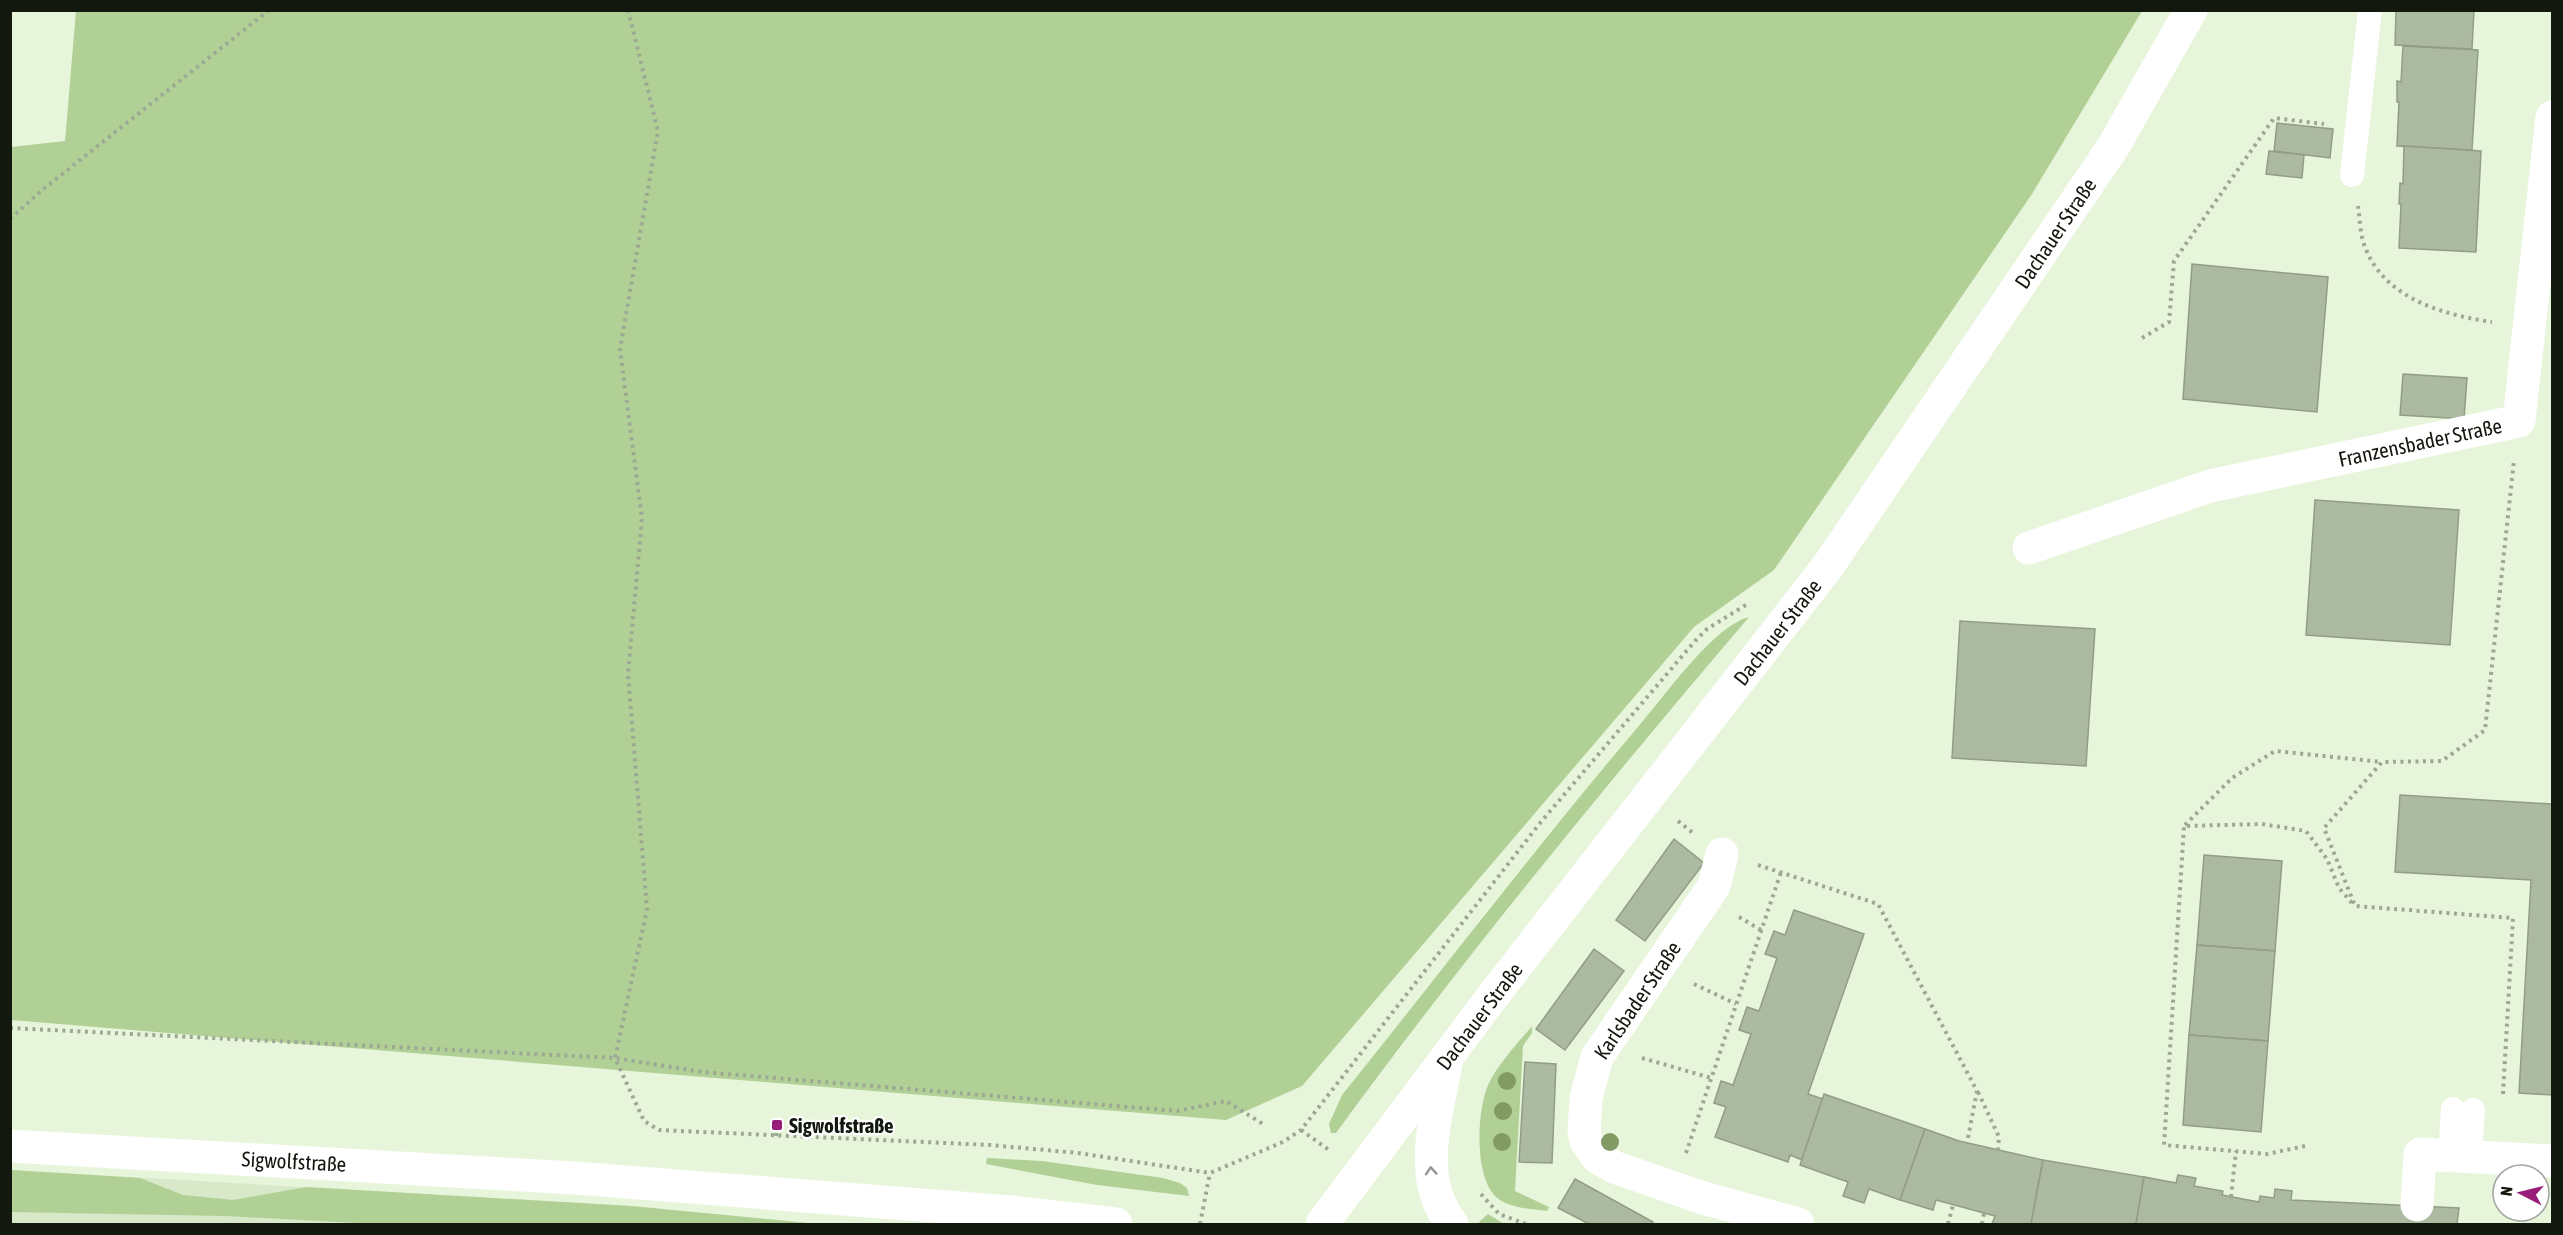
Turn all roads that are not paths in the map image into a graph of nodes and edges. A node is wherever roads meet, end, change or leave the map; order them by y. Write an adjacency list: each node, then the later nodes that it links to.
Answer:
1 (2191, 10): 7 (street, Dachauer Straße)
2 (2370, 10): 4 (lane)
3 (2553, 117): 5 (street, Franzensbader Straße)
4 (2352, 175)
5 (2029, 548)
6 (1722, 854): 17 (street, Karlsbader Straße)
7 (1446, 1058): 15 (street, Dachauer Straße); 16 (street, one-way to 7)
8 (2463, 1110): 10 (lane)
9 (10, 1146): 13 (street, Sigwolfstraße)
10 (2460, 1156): 11 (street); 12 (street)
11 (2553, 1161)
12 (2417, 1205)
13 (1024, 1218): 14 (street, Sigwolfstraße)
14 (1116, 1224)
15 (1322, 1224)
16 (1452, 1224)
17 (1798, 1224)

